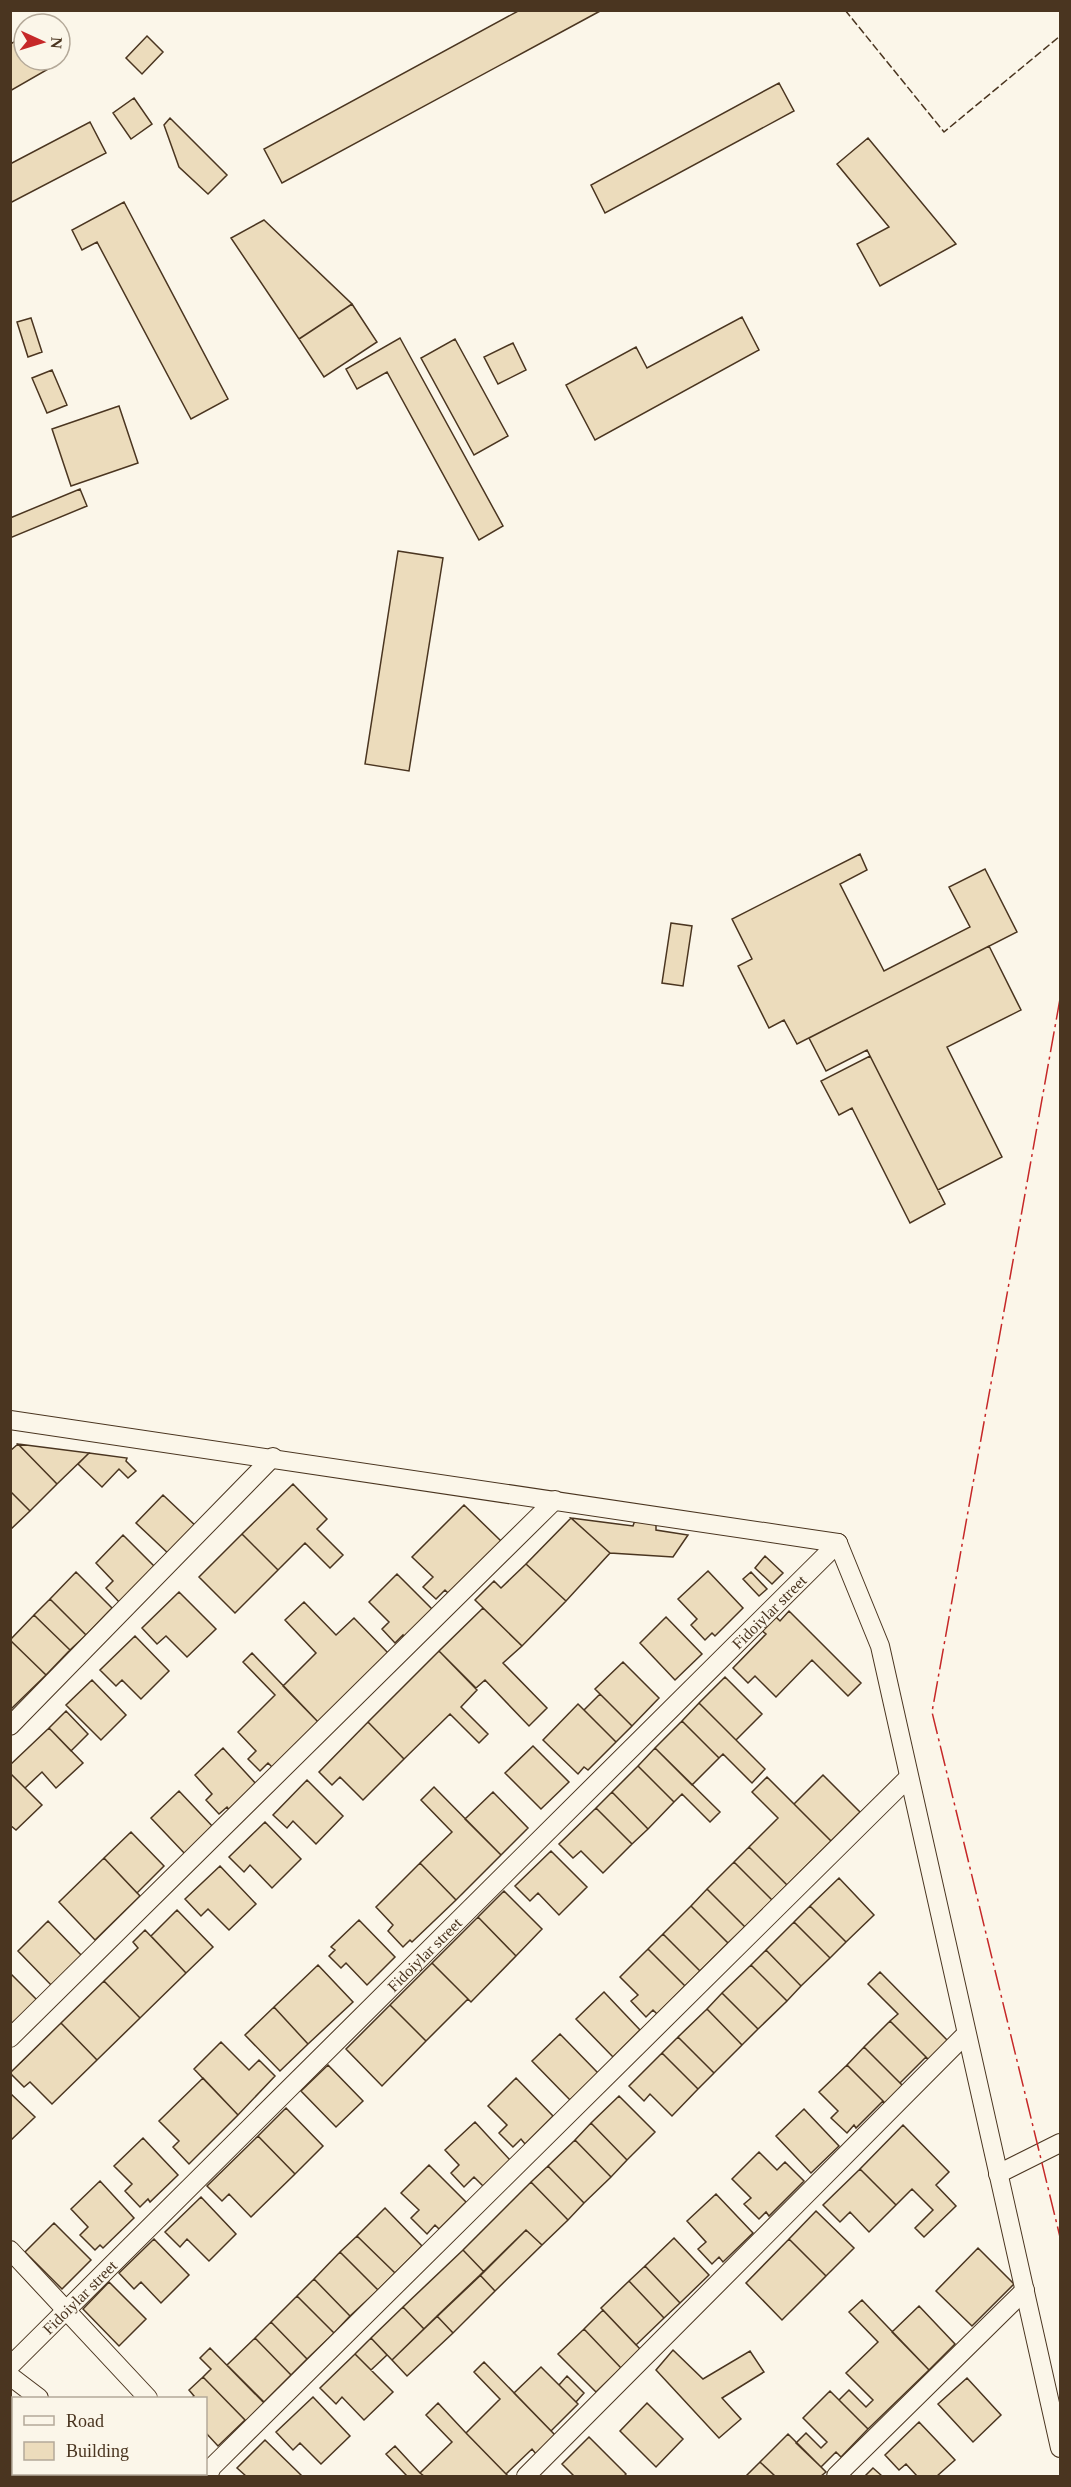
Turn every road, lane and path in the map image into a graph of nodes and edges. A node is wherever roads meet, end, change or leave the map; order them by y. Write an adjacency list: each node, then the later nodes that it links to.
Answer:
1 (12, 1422): 2 (street)
2 (273, 1457): 3 (street); 5 (street)
3 (555, 1500): 4 (street); 8 (street)
4 (838, 1543): 6 (street); 13 (street, Fidoiylar street)
5 (10, 1726)
6 (908, 1778): 7 (street); 19 (street)
7 (966, 2034): 10 (street); 20 (street)
8 (10, 2038)
9 (1060, 2144): 10 (street)
10 (998, 2174): 12 (street)
11 (10, 2250): 13 (street)
12 (1025, 2290): 18 (street); 21 (street)
13 (66, 2311): 14 (street, Fidoiylar street); 17 (street)
14 (10, 2366)
15 (10, 2376): 16 (street)
16 (38, 2397)
17 (147, 2397)
18 (1060, 2448)
19 (212, 2470)
20 (526, 2476)
21 (836, 2476)

